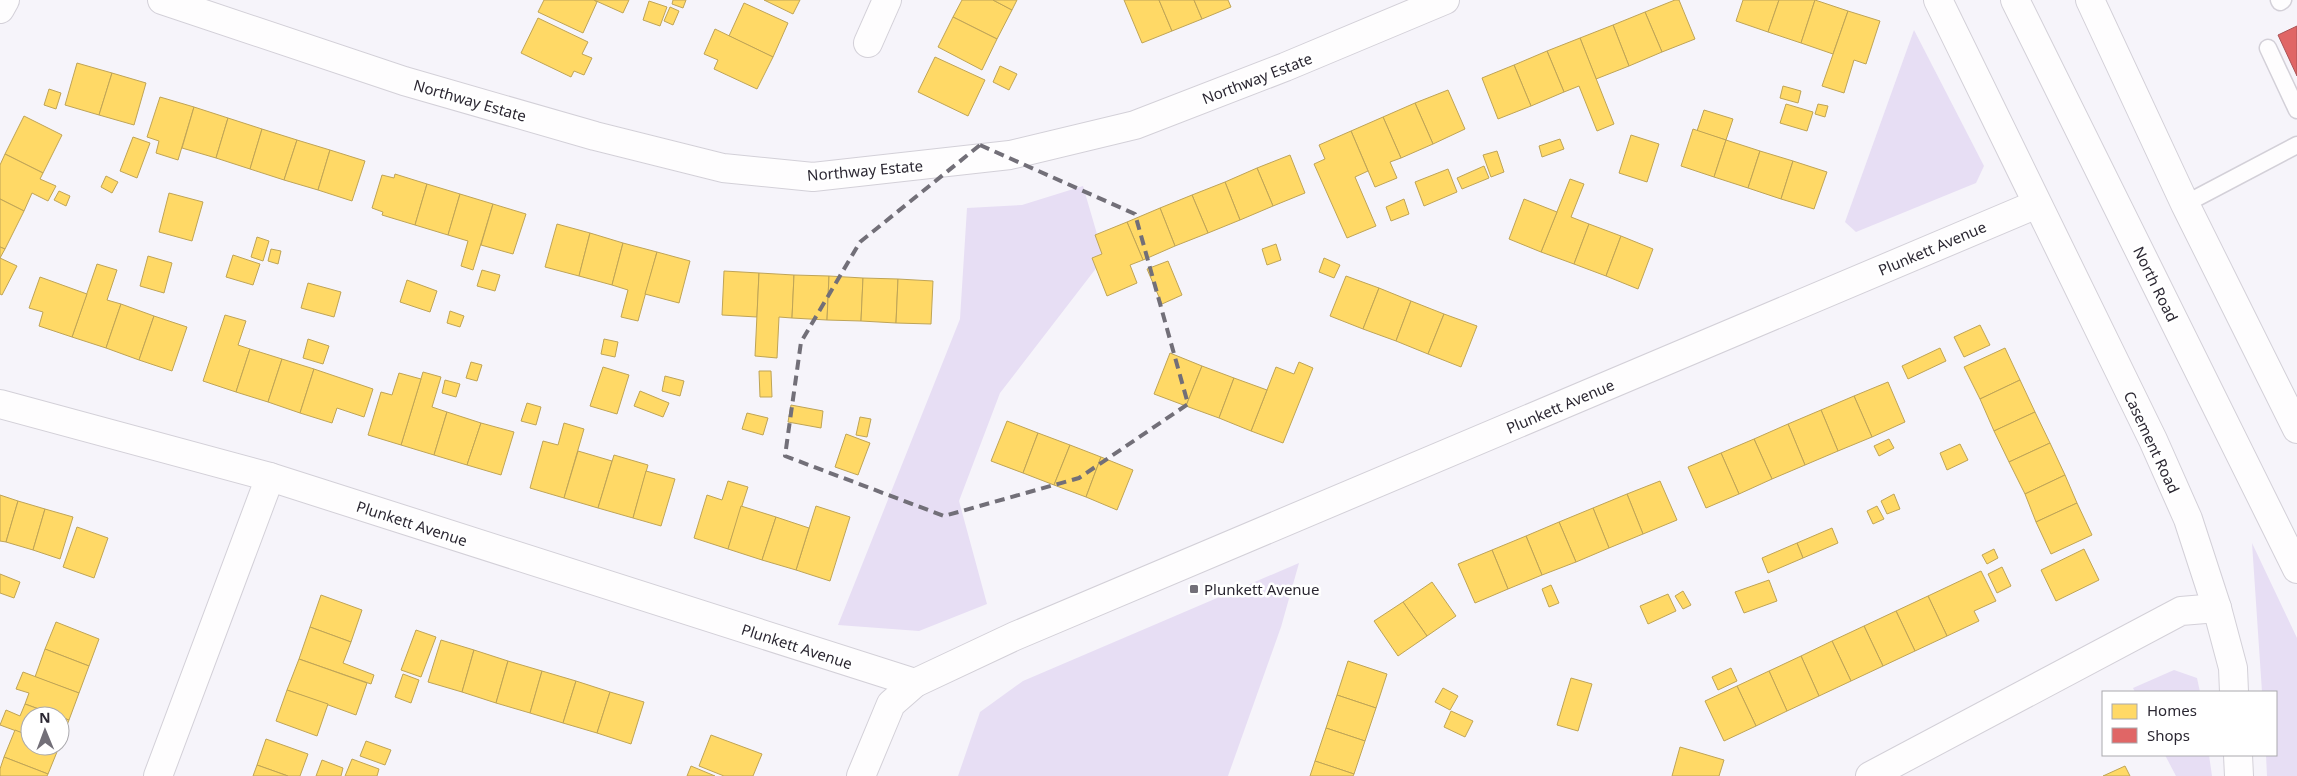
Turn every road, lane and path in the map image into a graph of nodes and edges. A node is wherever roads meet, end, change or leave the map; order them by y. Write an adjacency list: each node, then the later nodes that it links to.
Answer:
1 (5, 0): 10 (street)
2 (162, 0): 4 (street, Northway Estate)
3 (887, 0): 11 (street)
4 (1445, 0)
5 (1938, 0): 15 (street, Casement Road)
6 (2015, 0): 20 (street, North Road)
7 (2090, 0): 16 (street)
8 (2279, 0): 9 (lane)
9 (2283, 0)
10 (0, 9)
11 (868, 44)
12 (2268, 48): 13 (lane)
13 (2297, 110)
14 (2297, 145): 16 (lane)
15 (2037, 204): 21 (street, Casement Road); 22 (street, Plunkett Avenue)
16 (2185, 204): 18 (street)
17 (0, 404): 19 (street, Plunkett Avenue)
18 (2297, 429)
19 (270, 477): 22 (street, Plunkett Avenue); 25 (street)
20 (2297, 568)
21 (2217, 608): 23 (street, Casement Road); 27 (street)
22 (915, 683): 26 (street)
23 (2234, 691)
24 (2238, 756): 28 (street)
25 (158, 776)
26 (861, 776)
27 (1870, 776)
28 (2239, 776)

